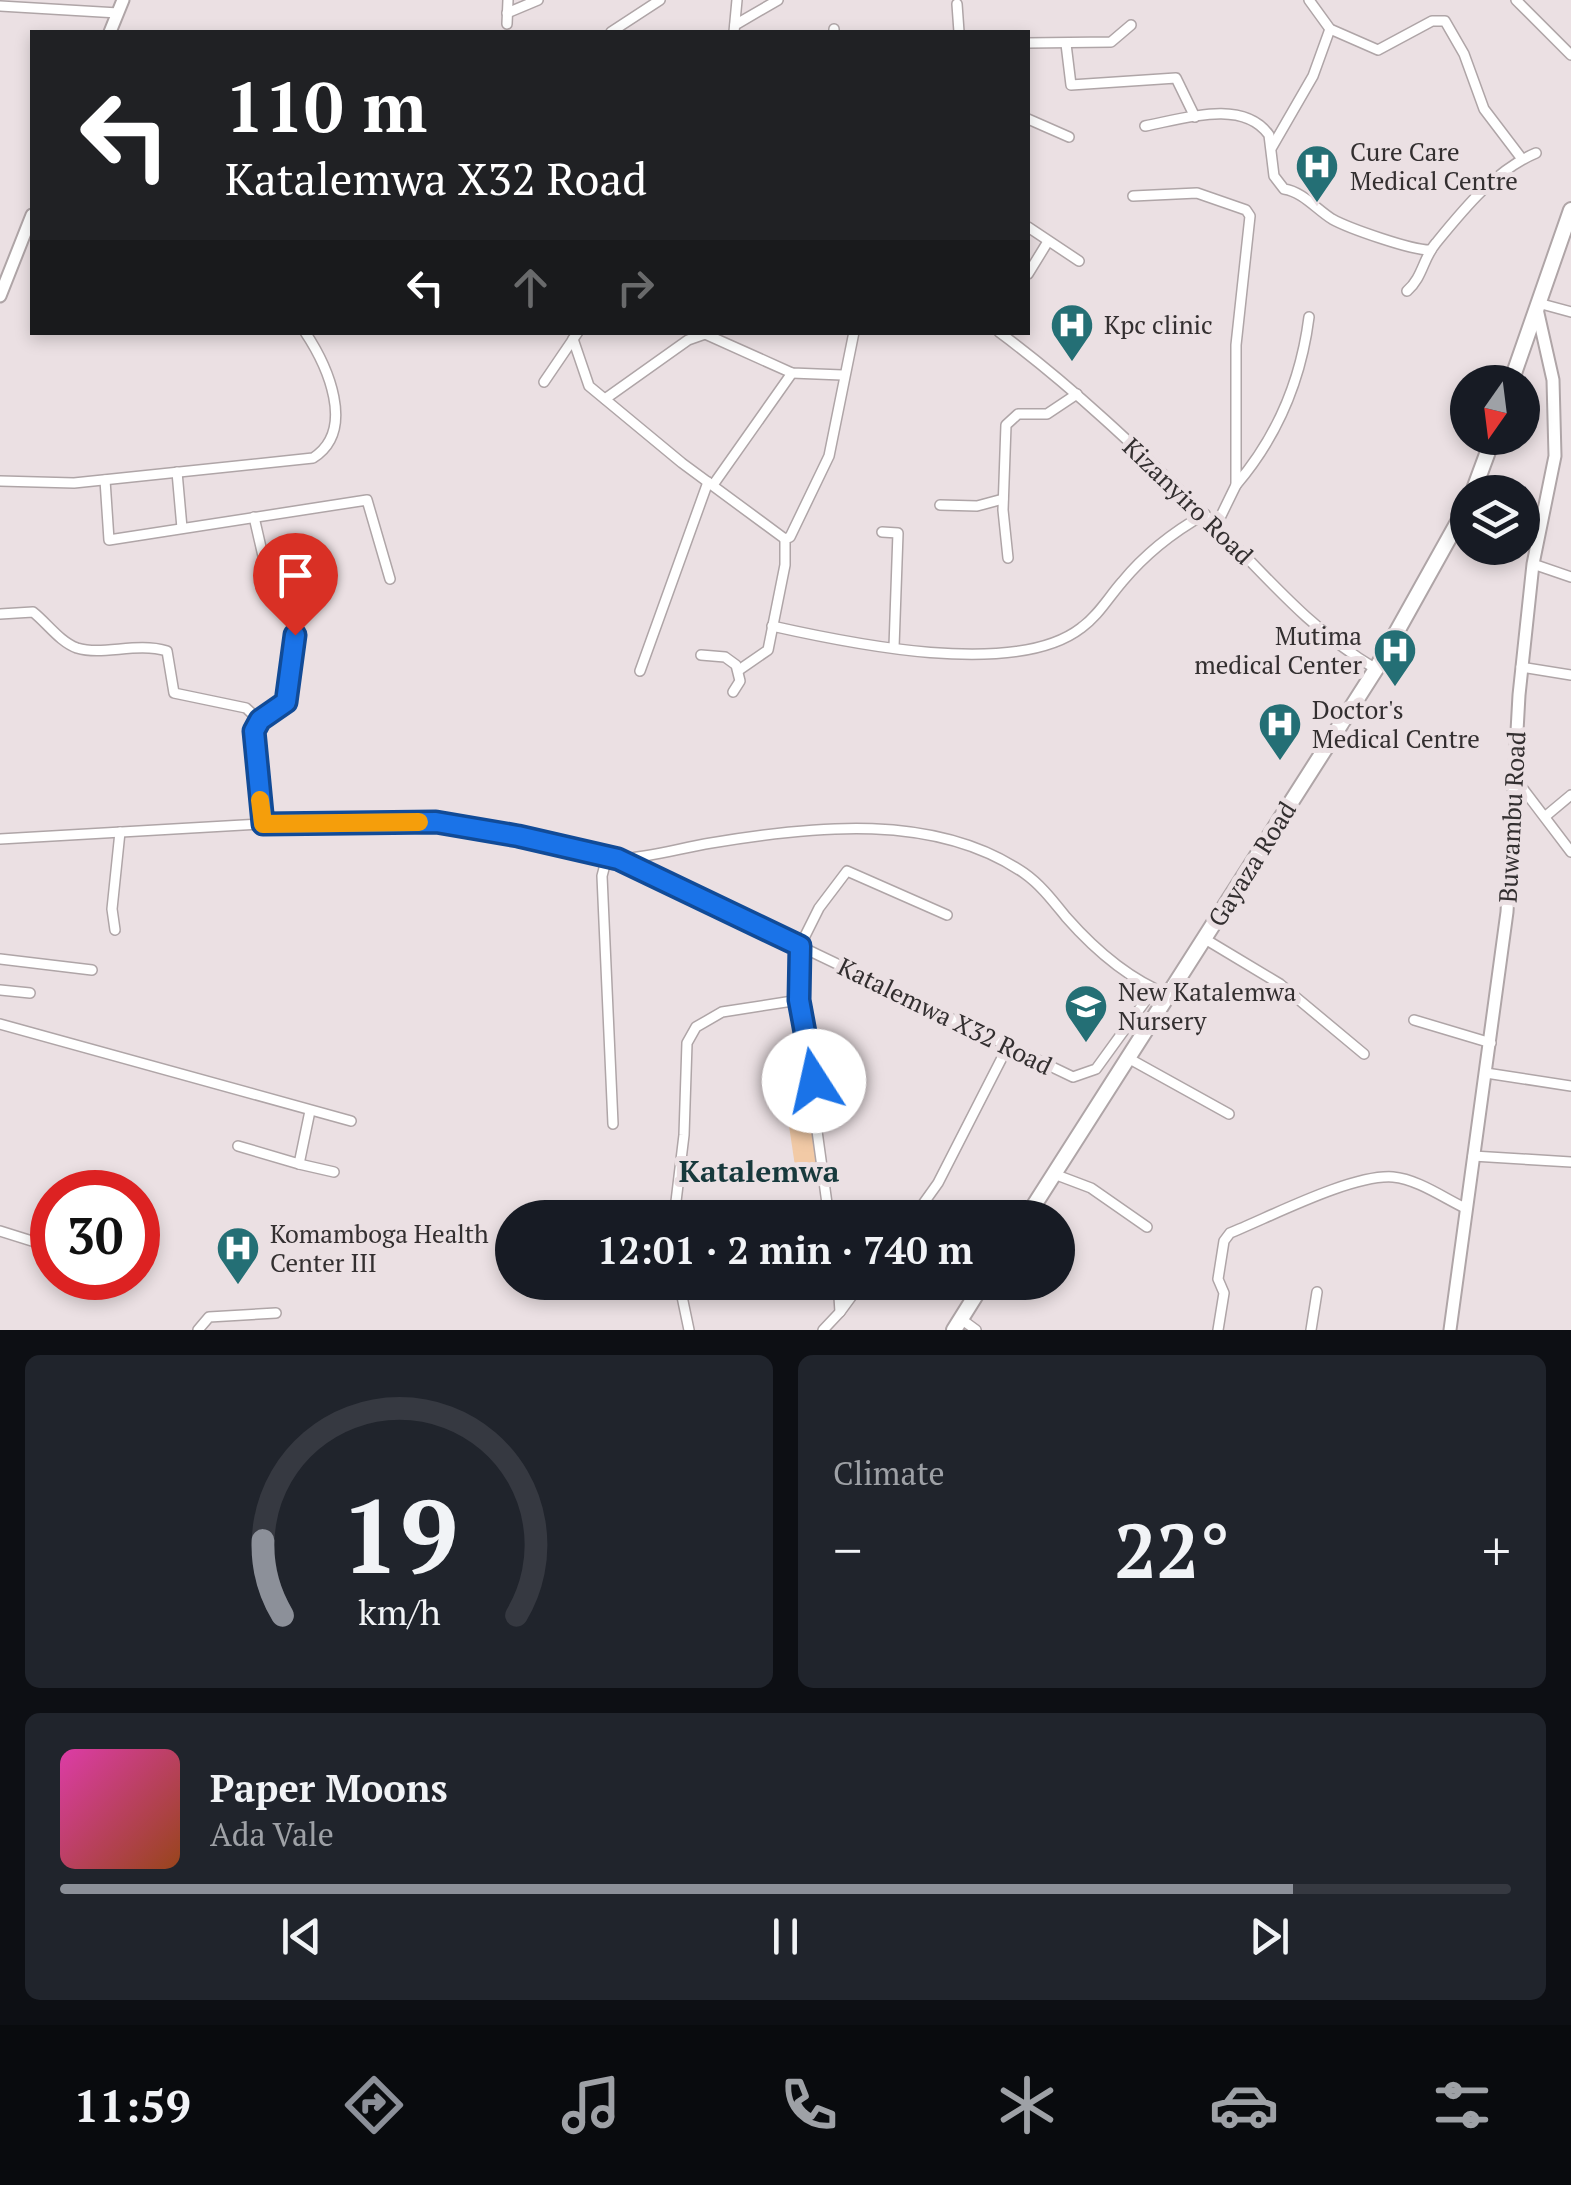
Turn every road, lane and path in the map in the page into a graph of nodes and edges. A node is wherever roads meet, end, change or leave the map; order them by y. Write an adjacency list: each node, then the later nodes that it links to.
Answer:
1 (123, 0): 11 (street)
2 (508, 0): 3 (street)
3 (538, 0)
4 (660, 0): 16 (street)
5 (737, 0): 13 (street)
6 (778, 0): 13 (street)
7 (1309, 0): 14 (street)
8 (1516, 0): 20 (street)
9 (957, 4): 17 (street)
10 (0, 6): 11 (street)
11 (118, 13): 15 (street)
12 (1131, 25): 19 (street)
13 (735, 29)
14 (1330, 29): 25 (street); 27 (street)
15 (111, 30)
16 (614, 30)
17 (959, 30)
18 (1030, 43): 19 (street)
19 (1066, 44): 21 (street)
20 (1571, 55)
21 (1194, 117): 23 (street); 25 (street)
22 (1030, 120): 24 (street)
23 (1144, 126)
24 (1068, 137)
25 (1272, 146): 35 (street)
26 (1536, 153): 27 (street)
27 (1522, 159): 35 (street)
28 (1134, 196): 60 (street)
29 (1570, 215): 40 (main road)
30 (30, 219): 33 (street)
31 (1030, 229): 32 (street)
32 (1047, 242): 36 (street); 37 (street)
33 (18, 249): 34 (street); 39 (street)
34 (30, 249)
35 (1431, 250): 38 (street)
36 (1079, 260)
37 (1030, 271)
38 (1408, 291)
39 (0, 296)
40 (1537, 304): 41 (street); 50 (main road); 67 (street, Buwambu Road)
41 (1571, 312)
42 (1309, 317): 60 (street)
43 (306, 335): 56 (street)
44 (575, 335): 53 (street)
45 (576, 335): 55 (street)
46 (702, 335): 55 (street)
47 (707, 335): 51 (street)
48 (851, 335): 52 (street)
49 (1003, 335): 54 (street, Kizanyiro Road)
50 (1517, 365)
51 (792, 373): 52 (street); 59 (street)
52 (842, 375): 70 (street)
53 (544, 382)
54 (1077, 394): 61 (street); 63 (street, Kizanyiro Road)
55 (605, 399): 59 (street)
56 (178, 472): 57 (street); 66 (street)
57 (105, 480): 58 (street); 66 (street)
58 (0, 481)
59 (711, 483): 70 (street); 82 (street)
60 (1236, 485): 65 (street)
61 (1004, 499): 62 (street); 71 (street)
62 (940, 506)
63 (1204, 514): 65 (street, Kizanyiro Road); 78 (street)
64 (254, 516): 66 (street); 75 (street); 86 (street)
65 (1216, 526): 81 (street, Kizanyiro Road)
66 (182, 528)
67 (1540, 530)
68 (882, 532): 78 (street)
69 (1450, 536): 81 (main road, Gayaza Road)
70 (785, 539): 77 (street)
71 (1008, 558)
72 (1533, 565): 80 (street, Buwambu Road)
73 (1536, 565): 74 (street)
74 (1571, 577)
75 (390, 579)
76 (0, 614): 86 (street)
77 (772, 626): 78 (street); 83 (street)
78 (894, 646)
79 (701, 655): 83 (street)
80 (1522, 667): 84 (street); 87 (street, Buwambu Road)
81 (1376, 669): 97 (main road, Gayaza Road)
82 (640, 670)
83 (740, 670): 85 (street)
84 (1571, 675)
85 (733, 692)
86 (260, 720): 90 (street)
87 (1517, 782): 89 (street); 107 (street, Buwambu Road)
88 (1571, 795): 89 (street)
89 (1547, 815): 93 (street)
90 (263, 824): 91 (street, Katalemwa X32 Road); 94 (street, Katalemwa X32 Road)
91 (120, 832): 92 (street, Katalemwa X32 Road); 96 (street)
92 (0, 839)
93 (1571, 852)
94 (612, 858): 98 (street, Katalemwa X32 Road); 102 (street); 116 (street)
95 (947, 914): 98 (street)
96 (115, 930)
97 (1205, 939): 102 (main road, Gayaza Road); 109 (street)
98 (800, 946): 104 (street); 108 (street, Katalemwa X32 Road)
99 (0, 959): 100 (street)
100 (92, 970)
101 (0, 990): 103 (street)
102 (1161, 992): 108 (street, Katalemwa X32 Road); 110 (main road, Gayaza Road)
103 (30, 993)
104 (799, 1000): 123 (street); 124 (street)
105 (1414, 1020): 107 (street)
106 (0, 1024): 113 (street)
107 (1490, 1044): 111 (street, Buwambu Road)
108 (1008, 1046): 125 (street)
109 (1364, 1054)
110 (1128, 1058): 114 (street); 122 (main road, Gayaza Road)
111 (1486, 1073): 112 (street); 118 (street, Buwambu Road)
112 (1571, 1086)
113 (310, 1111): 115 (street); 120 (street)
114 (1229, 1114)
115 (351, 1121)
116 (613, 1124)
117 (238, 1146): 120 (street)
118 (1473, 1156): 119 (street); 127 (street, Buwambu Road)
119 (1571, 1162)
120 (298, 1164): 121 (street)
121 (334, 1172)
122 (1054, 1174): 126 (main road, Gayaza Road); 128 (street)
123 (676, 1200)
124 (827, 1200)
125 (926, 1200)
126 (1037, 1200)
127 (1466, 1208): 143 (street); 145 (street, Buwambu Road)
128 (1147, 1227)
129 (0, 1231): 130 (street)
130 (30, 1240)
131 (1317, 1292): 144 (street)
132 (683, 1300): 140 (street)
133 (839, 1300): 136 (street)
134 (849, 1300): 136 (street)
135 (972, 1300): 138 (main road)
136 (840, 1312): 141 (street)
137 (276, 1313): 139 (street)
138 (957, 1324): 142 (street)
139 (198, 1330)
140 (689, 1330)
141 (823, 1330)
142 (976, 1330)
143 (1218, 1330)
144 (1311, 1330)
145 (1450, 1330)

